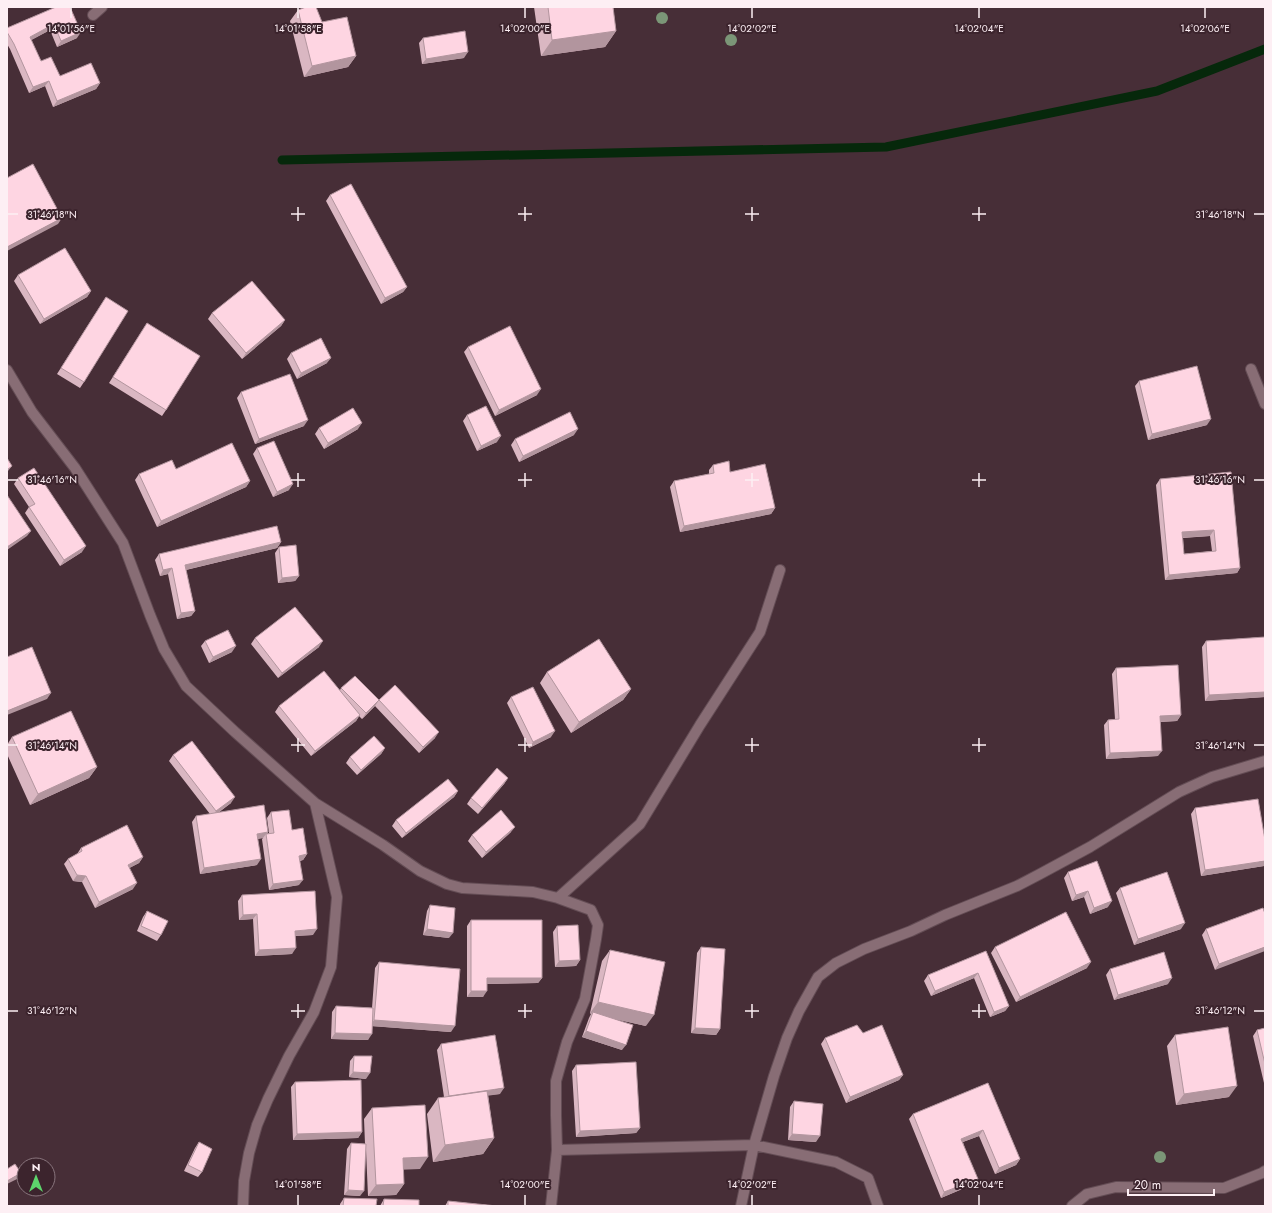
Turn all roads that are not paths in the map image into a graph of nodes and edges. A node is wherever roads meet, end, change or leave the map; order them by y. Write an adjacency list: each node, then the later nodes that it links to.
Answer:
1 (102, 7): 2 (street)
2 (92, 15)
3 (1251, 369): 5 (street)
4 (7, 370): 8 (street)
5 (1265, 404)
6 (780, 570): 9 (street)
7 (1265, 761): 10 (street)
8 (315, 803): 9 (street); 13 (street)
9 (558, 898): 11 (street)
10 (754, 1145): 11 (street); 15 (street); 16 (street)
11 (557, 1150): 14 (street)
12 (1265, 1171): 17 (street)
13 (243, 1206)
14 (551, 1206)
15 (740, 1206)
16 (878, 1206)
17 (1072, 1206)

